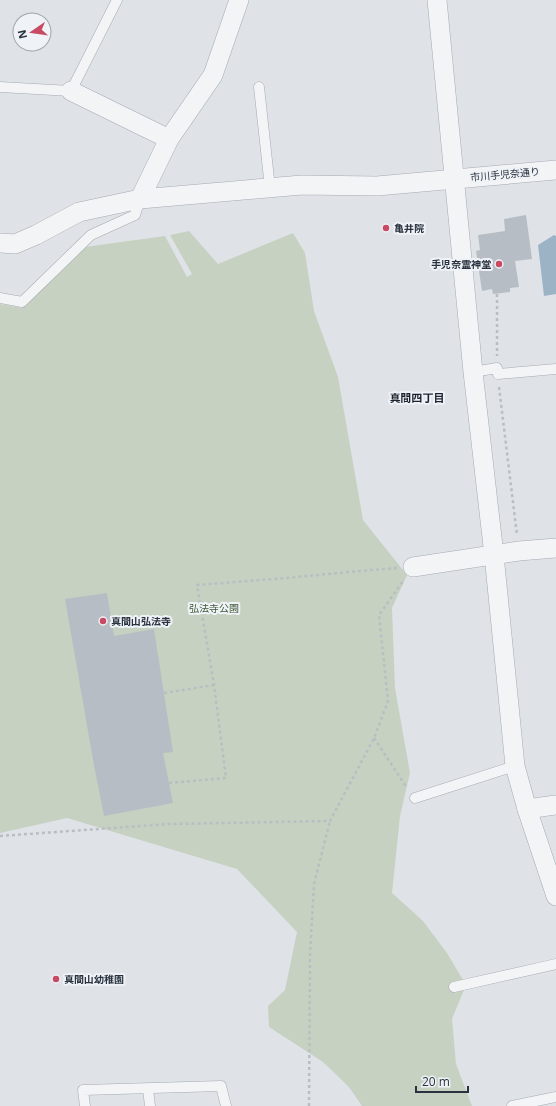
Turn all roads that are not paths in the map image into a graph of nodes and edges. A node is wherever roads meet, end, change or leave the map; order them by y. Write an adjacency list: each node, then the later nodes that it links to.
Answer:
1 (117, 0): 6 (lane)
2 (239, 0): 7 (street)
3 (437, 0): 9 (street)
4 (0, 87): 6 (lane)
5 (260, 87): 10 (lane)
6 (71, 91): 7 (street)
7 (169, 139): 11 (street)
8 (556, 170): 9 (street, 市川手児奈通り)
9 (454, 178): 10 (street, 市川手児奈通り); 15 (street)
10 (270, 188): 11 (street, 市川手児奈通り)
11 (140, 199): 12 (street, 市川手児奈通り); 13 (lane)
12 (0, 242)
13 (0, 298)
14 (556, 369): 15 (lane)
15 (473, 372): 17 (street)
16 (556, 548): 17 (street)
17 (494, 555): 18 (street); 19 (street)
18 (413, 568)
19 (515, 766): 20 (lane); 22 (street)
20 (415, 798)
21 (556, 805): 22 (street)
22 (527, 809): 23 (street)
23 (556, 896)
24 (556, 964): 25 (lane)
25 (454, 987)
26 (148, 1089): 28 (lane); 29 (lane); 30 (lane)
27 (556, 1097): 31 (lane)
28 (85, 1106)
29 (150, 1106)
30 (226, 1106)
31 (512, 1106)

